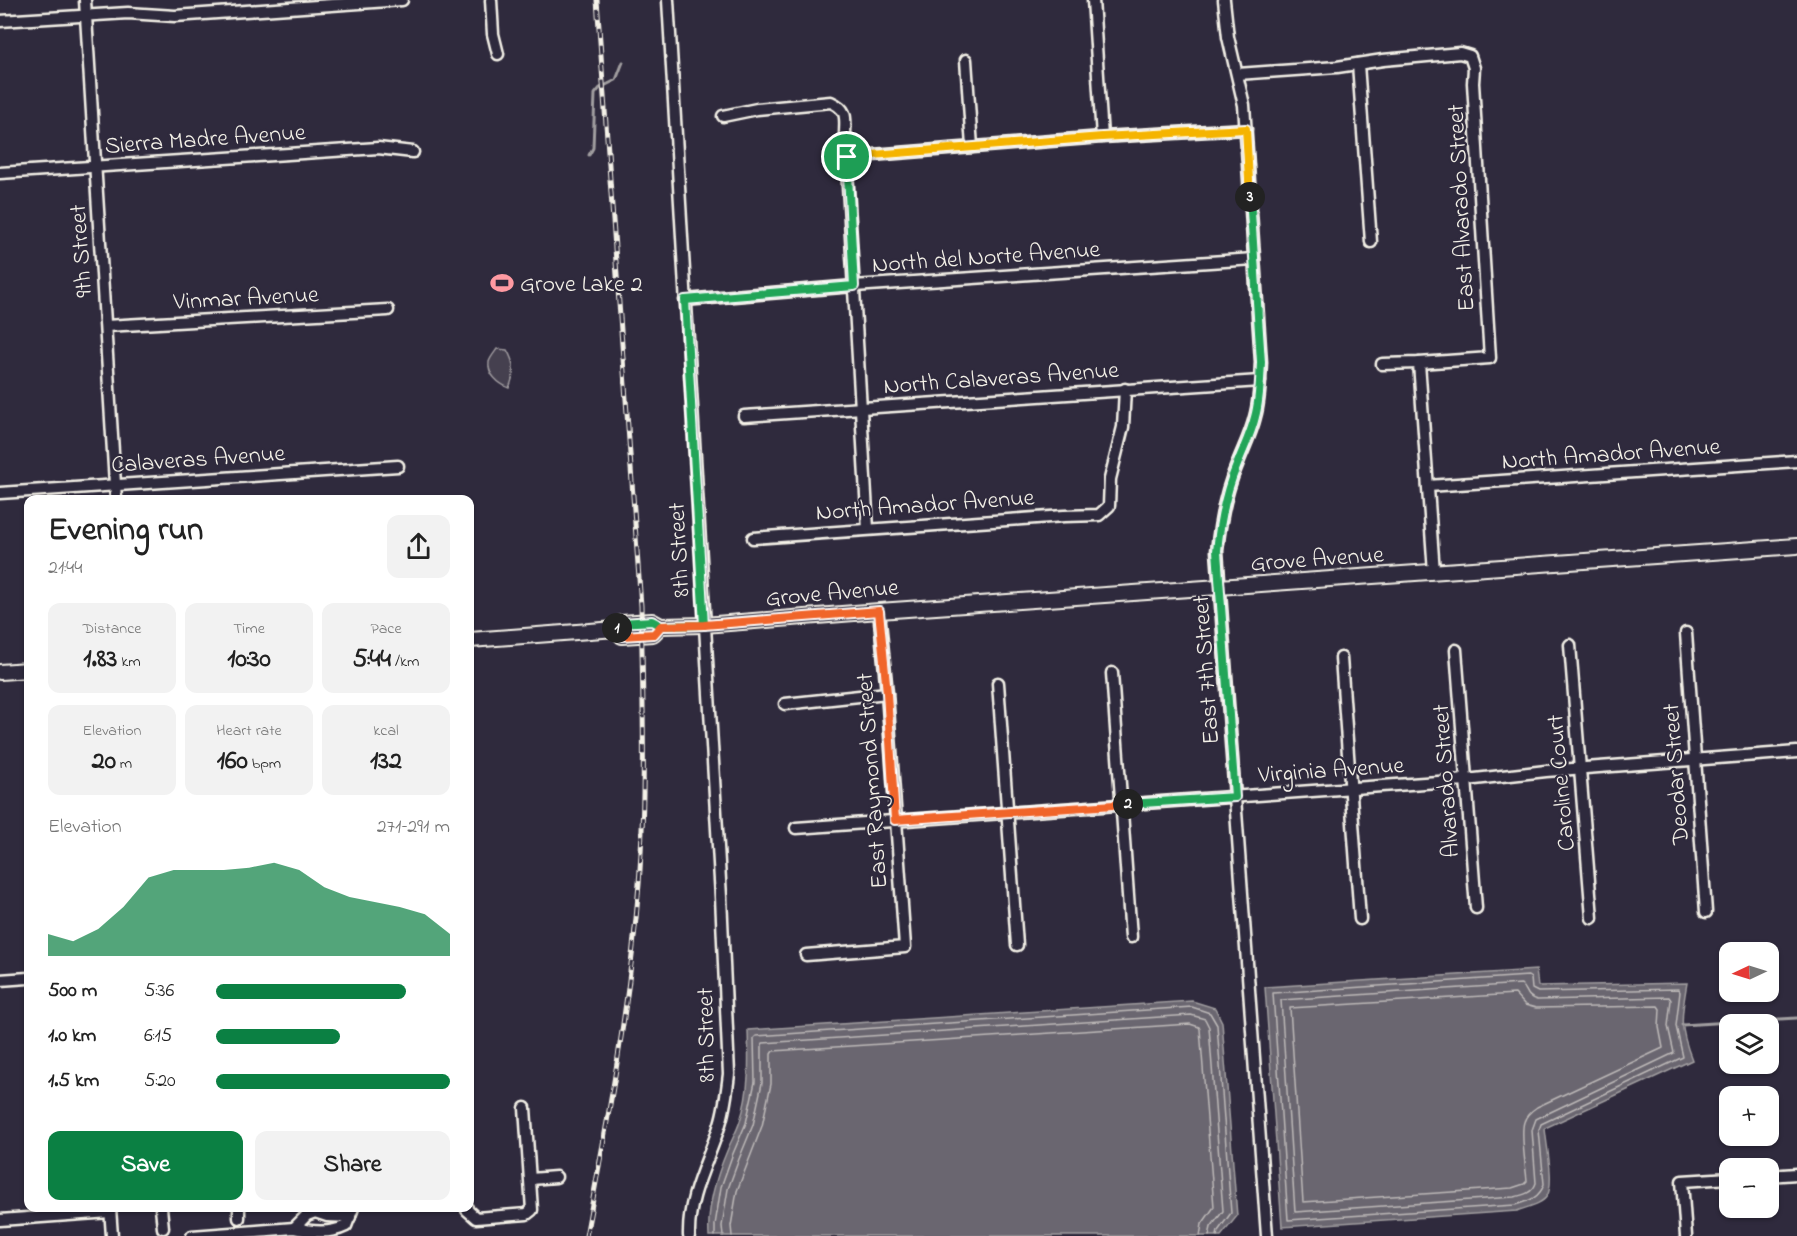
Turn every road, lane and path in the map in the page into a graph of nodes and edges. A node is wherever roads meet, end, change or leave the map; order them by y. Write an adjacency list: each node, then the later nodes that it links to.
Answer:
1 (85, 0): 8 (street, 9th Street)
2 (402, 0): 7 (street)
3 (490, 0): 10 (street)
4 (668, 0): 25 (street, 8th Street)
5 (1093, 0): 16 (street)
6 (1224, 0): 13 (street, East 7th Street)
7 (361, 1): 8 (street)
8 (86, 15): 9 (street); 20 (street, 9th Street)
9 (0, 21)
10 (498, 54)
11 (966, 60): 17 (street)
12 (1358, 64): 13 (street); 22 (street); 28 (street, East Alvarado Street)
13 (1238, 74): 15 (street, East 7th Street)
14 (723, 116): 19 (street)
15 (1246, 129): 16 (street); 23 (street, East 7th Street)
16 (1102, 137): 17 (street)
17 (972, 147): 19 (street)
18 (413, 152): 20 (street, Sierra Madre Avenue)
19 (847, 157): 24 (street)
20 (95, 167): 21 (street, Sierra Madre Avenue); 27 (street, 9th Street)
21 (0, 173)
22 (1371, 242)
23 (1254, 259): 24 (street, North del Norte Avenue); 30 (street, East 7th Street)
24 (854, 286): 25 (street, North del Norte Avenue); 32 (street)
25 (685, 300): 46 (street, 8th Street)
26 (388, 310): 27 (street, Vinmar Avenue)
27 (106, 326): 36 (street, 9th Street)
28 (1419, 363): 29 (street); 37 (street)
29 (1382, 364)
30 (1260, 381): 31 (street, North Calaveras Avenue); 44 (street, East 7th Street)
31 (1125, 389): 32 (street, North Calaveras Avenue); 40 (street, North Amador Avenue)
32 (860, 408): 33 (street, North Calaveras Avenue); 40 (street)
33 (744, 416)
34 (1797, 461): 37 (street, North Amador Avenue)
35 (398, 466): 36 (street, Calaveras Avenue)
36 (116, 485): 38 (street, Calaveras Avenue); 39 (street, 9th Street)
37 (1428, 486): 43 (street)
38 (0, 493)
39 (117, 495)
40 (868, 529): 41 (street, North Amador Avenue)
41 (753, 538)
42 (1797, 546): 43 (main road, Grove Avenue)
43 (1434, 572): 44 (main road, Grove Avenue)
44 (1220, 587): 45 (main road, Grove Avenue); 63 (street, East 7th Street)
45 (879, 611): 46 (main road, Grove Avenue); 56 (street, East Raymond Street)
46 (704, 625): 48 (main road, Grove Avenue); 95 (street, 8th Street)
47 (1686, 633): 59 (street, Deodar Street)
48 (474, 640)
49 (1570, 645): 60 (street, Caroline Court)
50 (1456, 650): 61 (street, Alvarado Street)
51 (1341, 658): 62 (street)
52 (24, 670): 53 (main road)
53 (0, 672)
54 (1112, 673): 64 (street)
55 (998, 683): 65 (street)
56 (887, 693): 57 (street); 66 (street, East Raymond Street)
57 (785, 704)
58 (1797, 752): 59 (street, Virginia Avenue)
59 (1695, 759): 60 (street, Virginia Avenue); 69 (street, Deodar Street)
60 (1580, 768): 61 (street, Virginia Avenue); 70 (street, Caroline Court)
61 (1466, 780): 62 (street, Virginia Avenue); 68 (street, Alvarado Street)
62 (1350, 788): 63 (street, Virginia Avenue); 71 (street)
63 (1235, 797): 64 (street, Virginia Avenue); 96 (street, East 7th Street)
64 (1121, 805): 65 (street, Virginia Avenue); 72 (street)
65 (1008, 813): 66 (street, Virginia Avenue); 73 (street)
66 (895, 820): 67 (street, Virginia Avenue); 74 (street, East Raymond Street)
67 (796, 828)
68 (1476, 908)
69 (1706, 912)
70 (1592, 918)
71 (1360, 919)
72 (1131, 937)
73 (1017, 945)
74 (806, 955)
75 (24, 978): 76 (street)
76 (0, 980)
77 (525, 1108): 81 (street)
78 (1797, 1174): 79 (street)
79 (1779, 1175)
80 (556, 1177): 81 (street)
81 (531, 1179): 87 (street)
82 (1719, 1179): 97 (street)
83 (88, 1212): 89 (street)
84 (110, 1212): 93 (street)
85 (161, 1212): 90 (street)
86 (352, 1212): 88 (street); 92 (street)
87 (469, 1212)
88 (327, 1216): 91 (street); 92 (street)
89 (0, 1220)
90 (163, 1227)
91 (294, 1228): 92 (street); 94 (street)
92 (324, 1232)
93 (112, 1236)
94 (192, 1236)
95 (689, 1236)
96 (1267, 1236)
97 (1686, 1236)

